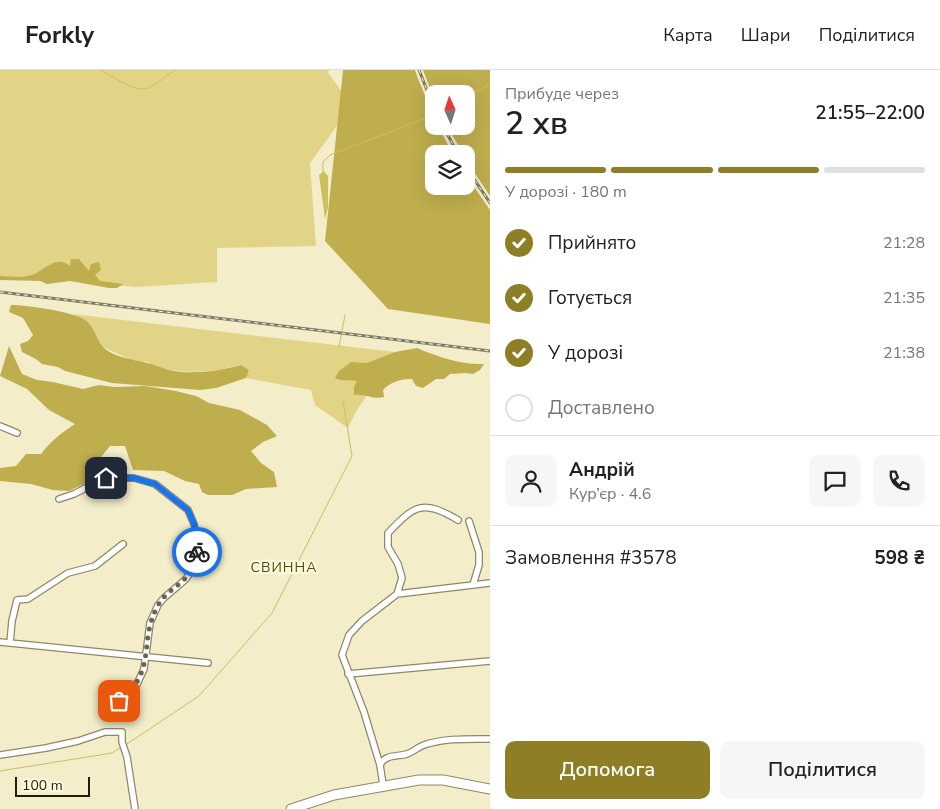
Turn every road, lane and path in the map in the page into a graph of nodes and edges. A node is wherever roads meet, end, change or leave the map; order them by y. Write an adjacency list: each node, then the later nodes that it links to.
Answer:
1 (0, 426): 2 (street)
2 (17, 433)
3 (59, 499): 12 (street)
4 (458, 520): 9 (street)
5 (469, 521): 8 (street)
6 (123, 544): 11 (street)
7 (490, 583): 8 (street)
8 (473, 585): 9 (street)
9 (397, 594): 15 (street)
10 (0, 642): 11 (street)
11 (10, 643): 12 (street)
12 (146, 657): 14 (street); 16 (street)
13 (490, 661): 15 (street)
14 (208, 663)
15 (348, 674): 19 (street)
16 (119, 701)
17 (490, 739): 19 (street)
18 (0, 755): 22 (street)
19 (380, 765): 20 (street)
20 (383, 785): 21 (main road); 23 (main road)
21 (490, 789)
22 (135, 809)
23 (291, 809)

